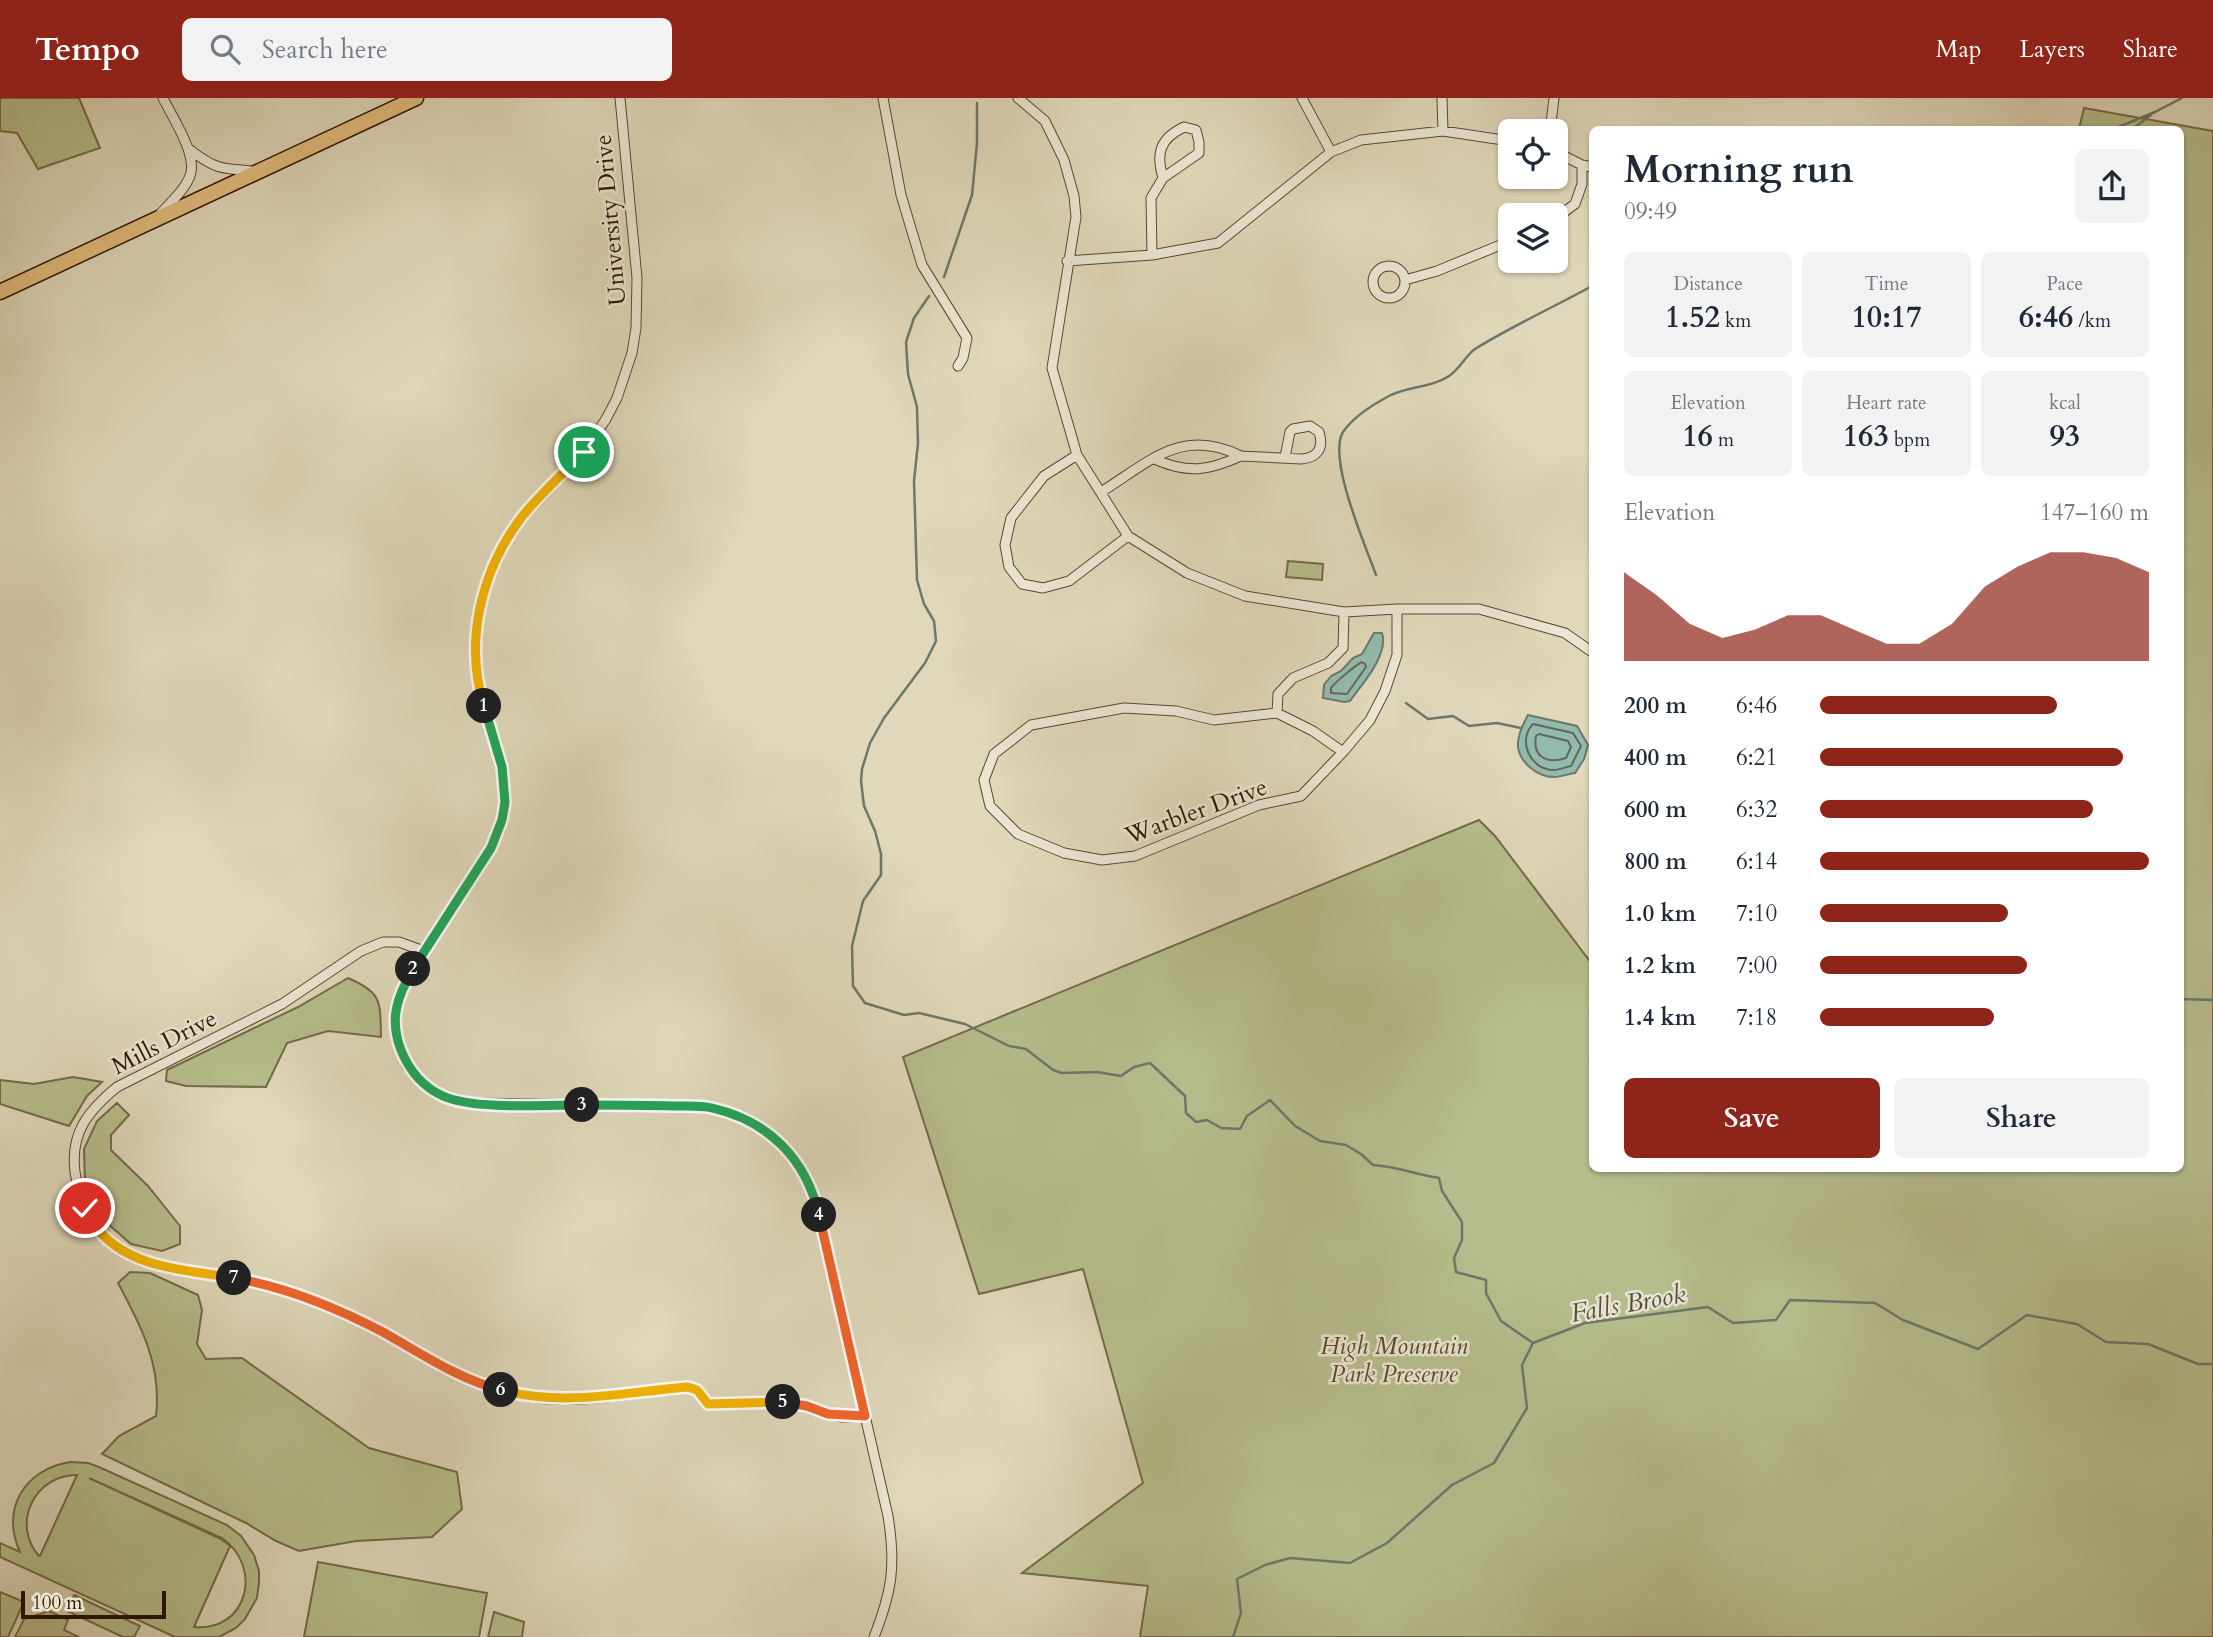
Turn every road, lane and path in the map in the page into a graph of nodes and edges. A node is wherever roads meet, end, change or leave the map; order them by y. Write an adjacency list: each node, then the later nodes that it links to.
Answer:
1 (163, 98): 12 (street)
2 (416, 98): 17 (main road)
3 (620, 98): 38 (street, University Drive)
4 (883, 98): 26 (street)
5 (1018, 98): 23 (street)
6 (1302, 98): 13 (street)
7 (1442, 98): 10 (street)
8 (1554, 98): 9 (street)
9 (1551, 119)
10 (1443, 131): 11 (street); 13 (street)
11 (1498, 139)
12 (189, 149): 17 (street); 20 (street)
13 (1331, 152): 22 (street)
14 (1568, 158): 15 (street)
15 (1582, 165): 16 (street); 19 (street)
16 (1589, 166)
17 (259, 171): 20 (main road)
18 (1163, 178): 18 (street); 22 (street)
19 (1568, 209)
20 (153, 220): 25 (main road)
21 (1498, 247): 24 (street)
22 (1152, 254): 23 (street)
23 (1068, 261): 27 (street)
24 (1405, 280)
25 (0, 292)
26 (958, 366)
27 (1077, 455): 31 (street); 32 (street)
28 (1241, 456): 29 (street); 30 (street); 30 (street)
29 (1285, 457): 29 (street)
30 (1154, 458): 31 (street)
31 (1101, 492): 32 (street)
32 (1128, 537): 34 (street)
33 (1397, 609): 34 (street); 35 (street); 37 (street, Warbler Drive)
34 (1344, 612): 36 (street)
35 (1589, 650)
36 (1277, 713): 37 (street); 37 (street, Warbler Drive)
37 (1343, 752)
38 (424, 951): 39 (street, University Drive); 39 (street, Mills Drive)
39 (865, 1416): 40 (street, University Drive)
40 (874, 1637)

